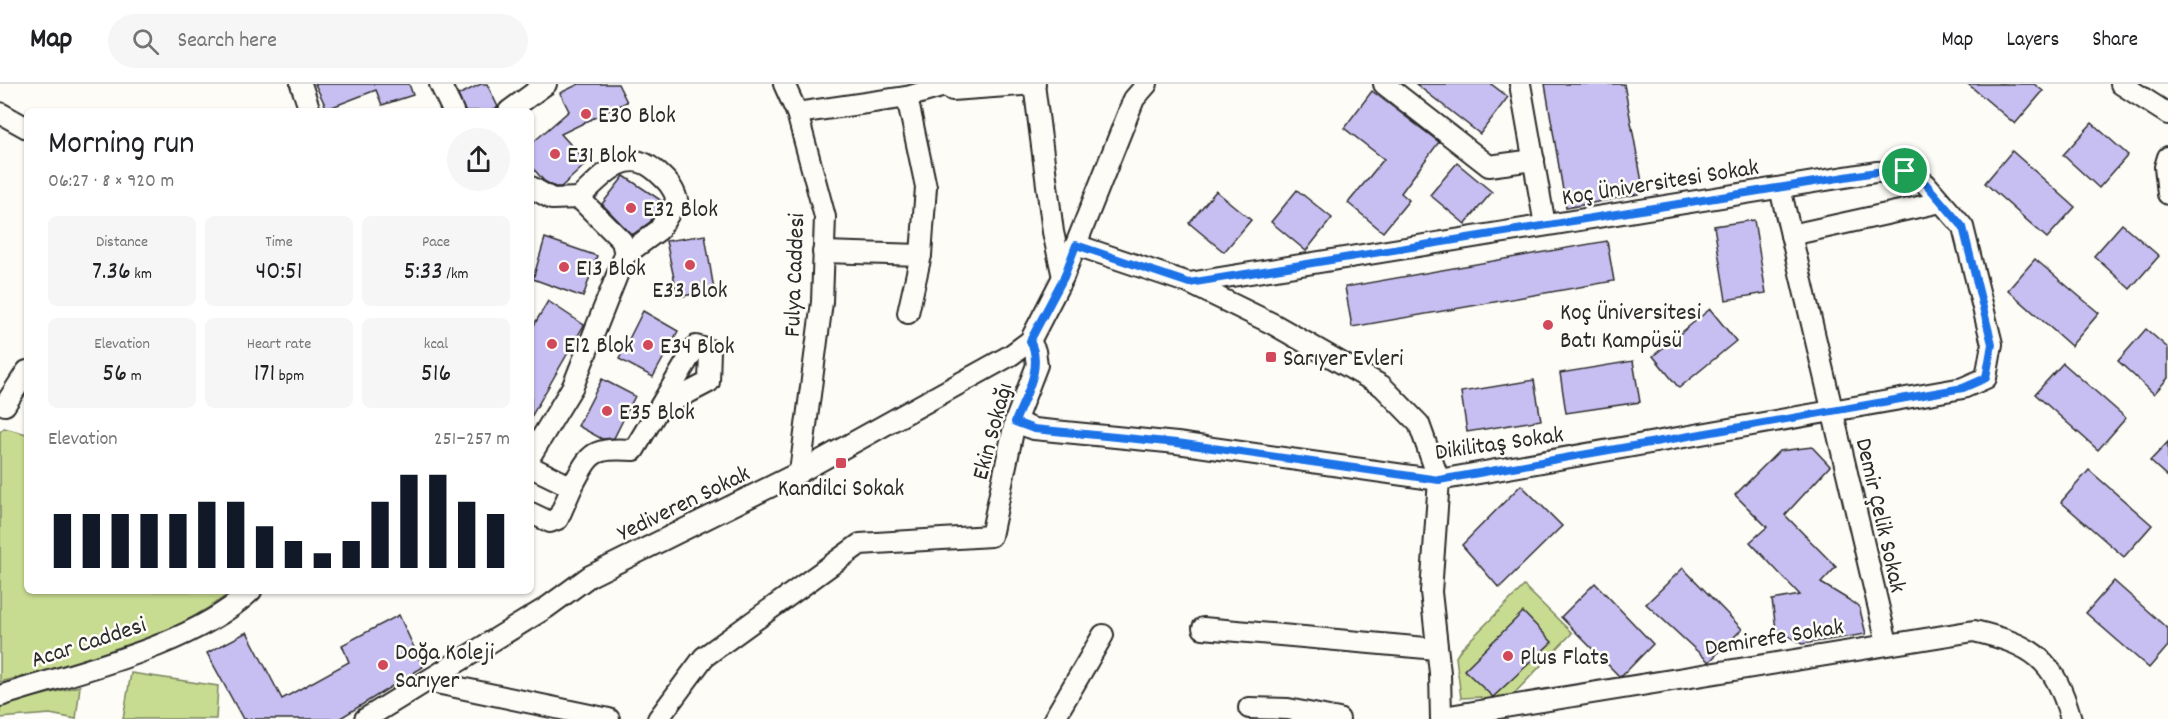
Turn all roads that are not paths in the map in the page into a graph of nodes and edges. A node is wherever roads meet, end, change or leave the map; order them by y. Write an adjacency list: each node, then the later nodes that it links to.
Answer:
1 (301, 84): 13 (street)
2 (440, 84): 14 (street)
3 (546, 84): 11 (street)
4 (784, 84): 17 (street, Fulya Caddesi)
5 (1035, 84): 10 (street); 33 (street)
6 (1147, 84): 29 (street)
7 (1384, 84): 21 (street)
8 (1520, 84): 21 (street)
9 (2121, 84): 18 (street)
10 (945, 85): 12 (street)
11 (526, 90): 15 (street)
12 (907, 97): 17 (street); 32 (street)
13 (309, 108)
14 (452, 108)
15 (511, 108)
16 (0, 113): 19 (street)
17 (797, 113): 30 (street, Fulya Caddesi)
18 (2168, 114)
19 (24, 126)
20 (2168, 158): 24 (street)
21 (1534, 160): 27 (street)
22 (1780, 188): 26 (street, Koç Üniversitesi Sokak); 27 (street, Koç Üniversitesi Sokak); 28 (street, Demir Çelik Sokak)
23 (534, 189): 25 (street)
24 (2168, 194)
25 (579, 198): 31 (street); 31 (street)
26 (1941, 202): 28 (street); 38 (street, Koç Üniversitesi Sokak)
27 (1545, 225): 34 (street, Koç Üniversitesi Sokak)
28 (1791, 235): 41 (street, Demir Çelik Sokak)
29 (1076, 245): 33 (street); 34 (street)
30 (823, 252): 32 (street); 45 (street, Fulya Caddesi)
31 (625, 255): 43 (street)
32 (921, 255): 35 (street)
33 (1064, 277): 36 (street)
34 (1189, 283): 46 (street)
35 (908, 314)
36 (1030, 341): 42 (street, Ekin Sokağı); 45 (street, Yediveren Sokak)
37 (24, 376): 39 (street)
38 (1986, 378): 41 (street, Dikilitaş Sokak)
39 (5, 405)
40 (658, 408): 47 (street)
41 (1832, 411): 46 (street, Dikilitaş Sokak); 52 (street, Demir Çelik Sokak)
42 (1015, 422): 46 (street, Dikilitaş Sokak); 60 (street, Ekin Sokağı)
43 (534, 450)
44 (534, 468): 47 (street)
45 (801, 472): 54 (street, Yediveren Sokak)
46 (1439, 480): 53 (street)
47 (572, 487): 48 (street)
48 (534, 514)
49 (248, 594): 55 (street, Acar Caddesi)
50 (1203, 628): 53 (street)
51 (1103, 635): 61 (street)
52 (1887, 643): 57 (street, Demirefe Sokak); 63 (street, Demirefe Sokak)
53 (1437, 649): 57 (street)
54 (427, 681): 58 (street, Yediveren Sokak); 59 (street)
55 (0, 696)
56 (1249, 708): 62 (street)
57 (1442, 718)
58 (365, 719)
59 (609, 719)
60 (658, 719)
61 (1054, 719)
62 (1339, 719)
63 (2071, 719)

